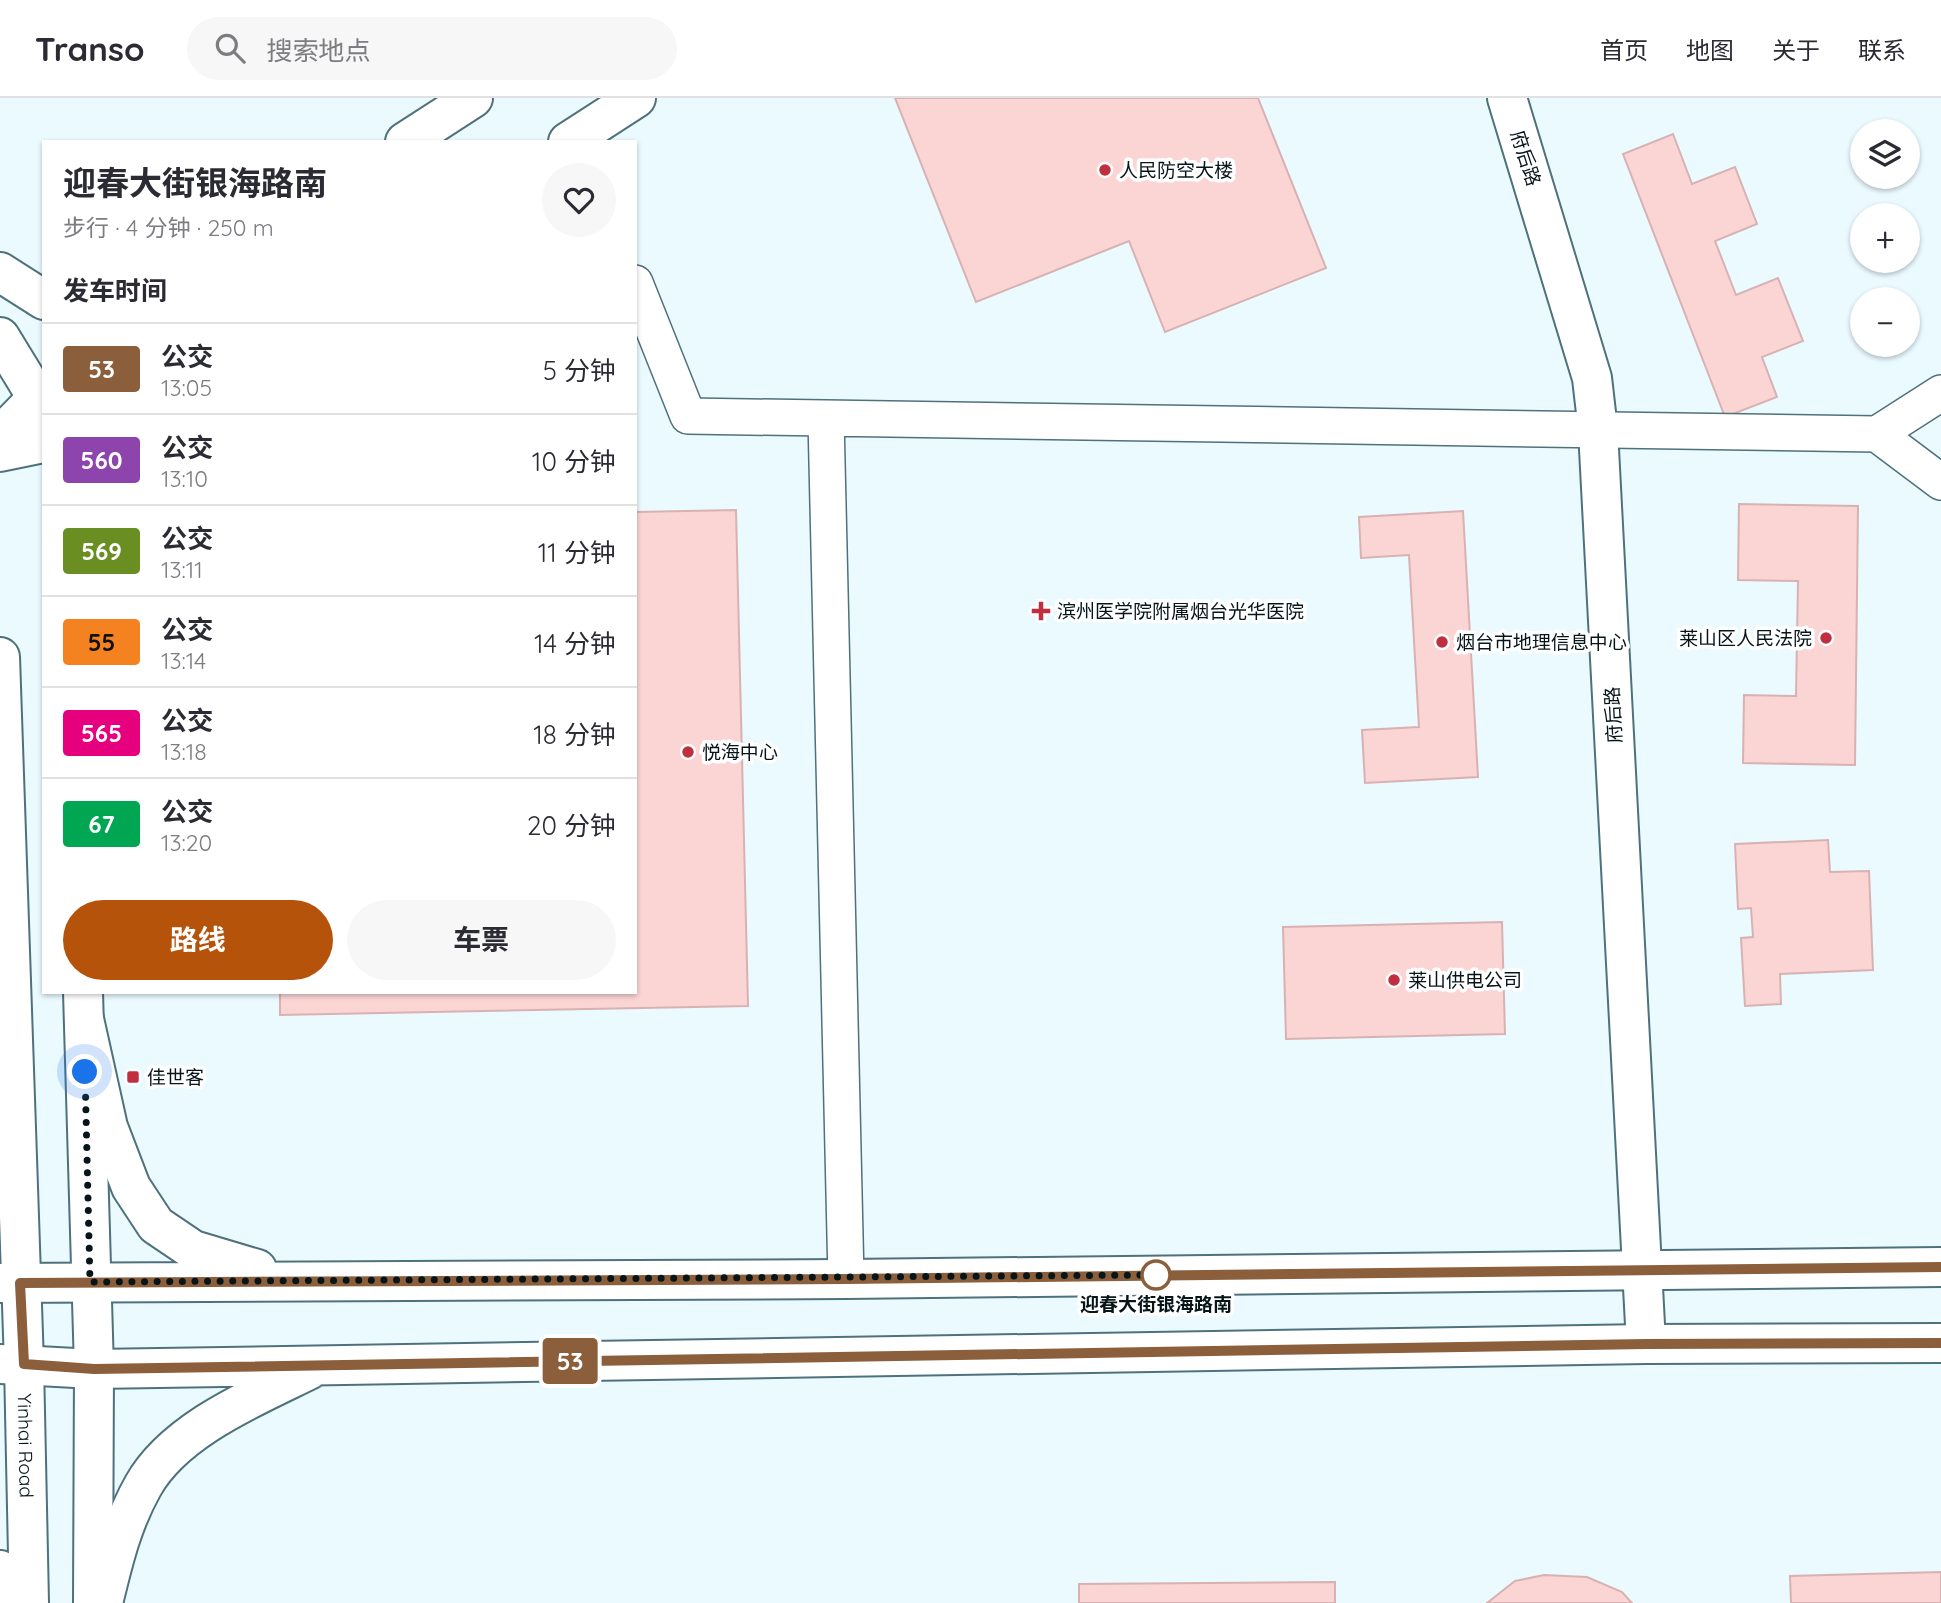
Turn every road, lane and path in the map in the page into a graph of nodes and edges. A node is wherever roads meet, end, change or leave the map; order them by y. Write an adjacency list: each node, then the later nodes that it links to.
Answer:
1 (473, 98): 4 (main road)
2 (636, 98): 5 (main road)
3 (1507, 98): 13 (main road, 府后路)
4 (408, 140)
5 (575, 140)
6 (0, 272): 8 (main road)
7 (637, 288): 12 (street)
8 (42, 299)
9 (0, 337): 11 (main road)
10 (1941, 393): 14 (street)
11 (42, 399): 15 (main road)
12 (826, 419): 13 (street); 24 (street)
13 (1598, 430): 14 (street); 23 (main road, 府后路)
14 (1877, 434): 18 (street)
15 (0, 436)
16 (42, 443): 17 (main road)
17 (0, 452)
18 (1941, 482)
19 (0, 657): 20 (main road, Yinhai Road)
20 (1, 758): 27 (main road, Yinhai Road)
21 (83, 1006): 25 (main road); 26 (main road)
22 (1941, 1268): 23 (main road)
23 (1643, 1269): 24 (main road); 29 (main road, 府后路)
24 (846, 1279): 26 (main road)
25 (90, 1282): 26 (main road); 27 (main road); 32 (main road)
26 (299, 1282)
27 (10, 1283): 30 (main road, Yinhai Road)
28 (1941, 1343): 29 (main road)
29 (1646, 1344): 31 (main road)
30 (12, 1364): 32 (main road); 35 (main road, Yinhai Road)
31 (318, 1365): 32 (main road); 37 (main road)
32 (94, 1369): 36 (main road)
33 (0, 1570): 34 (main road)
34 (10, 1603)
35 (29, 1603)
36 (93, 1603)
37 (103, 1603)

